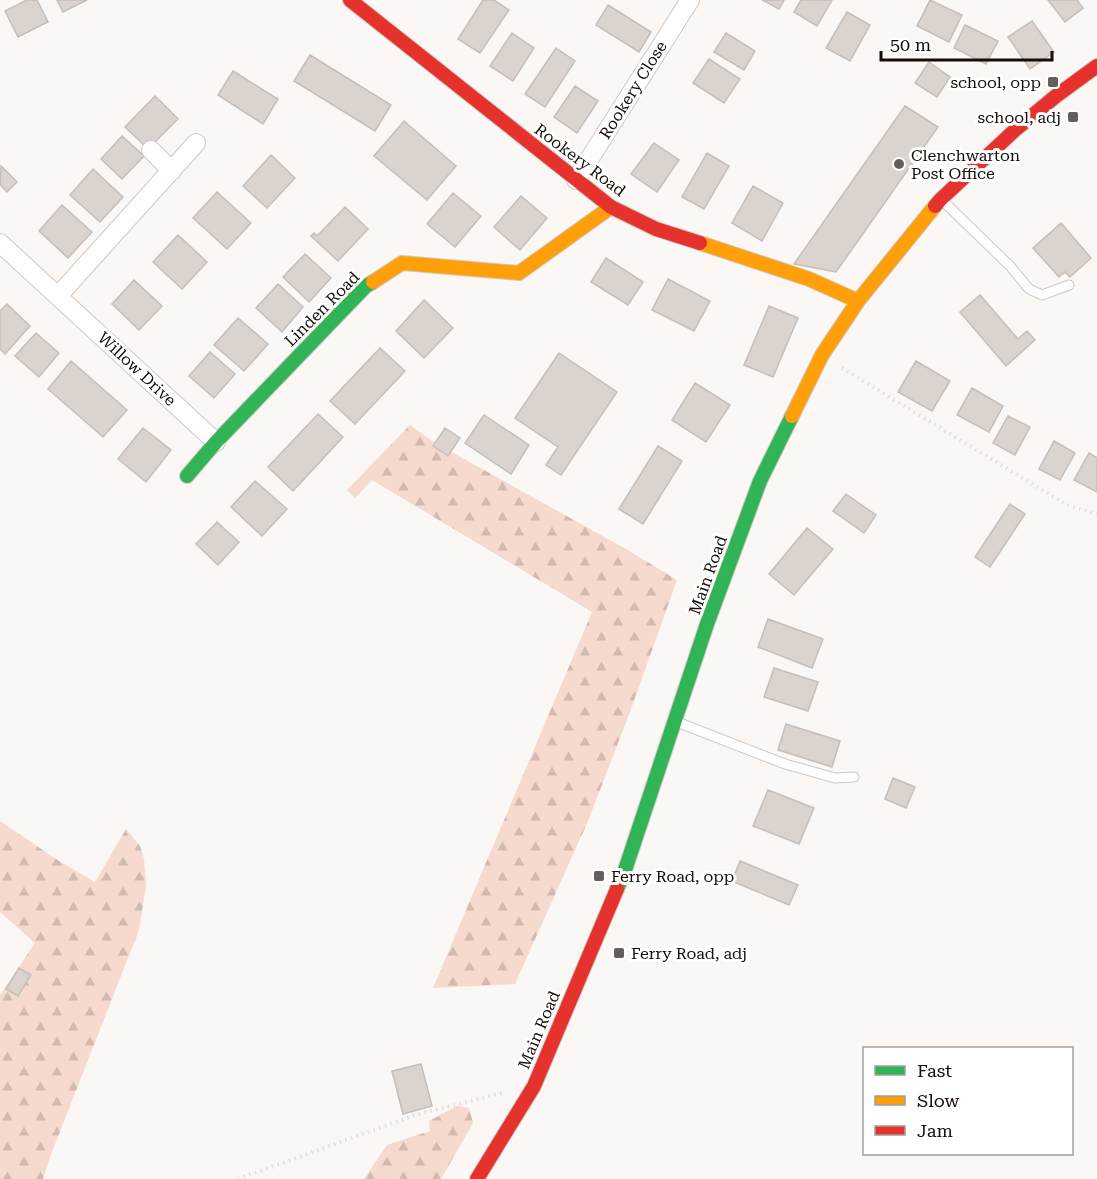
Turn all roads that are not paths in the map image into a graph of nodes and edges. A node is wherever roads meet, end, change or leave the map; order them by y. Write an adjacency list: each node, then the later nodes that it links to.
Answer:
1 (350, 0): 7 (street, Rookery Road)
2 (690, 0): 7 (street, Rookery Close)
3 (1097, 66): 8 (street, Main Road)
4 (196, 143): 6 (street)
5 (151, 150): 6 (street)
6 (172, 171): 12 (street)
7 (576, 180): 9 (street, Rookery Road)
8 (941, 199): 11 (lane); 13 (street, Main Road)
9 (611, 207): 13 (street, Rookery Road); 14 (street, Linden Road)
10 (0, 243): 12 (street, Willow Drive)
11 (1069, 285)
12 (58, 296): 14 (street, Willow Drive)
13 (858, 301): 16 (street, Main Road)
14 (216, 442): 15 (street, Linden Road)
15 (187, 476)
16 (675, 721): 17 (lane); 18 (street, Main Road)
17 (854, 777)
18 (477, 1179)

